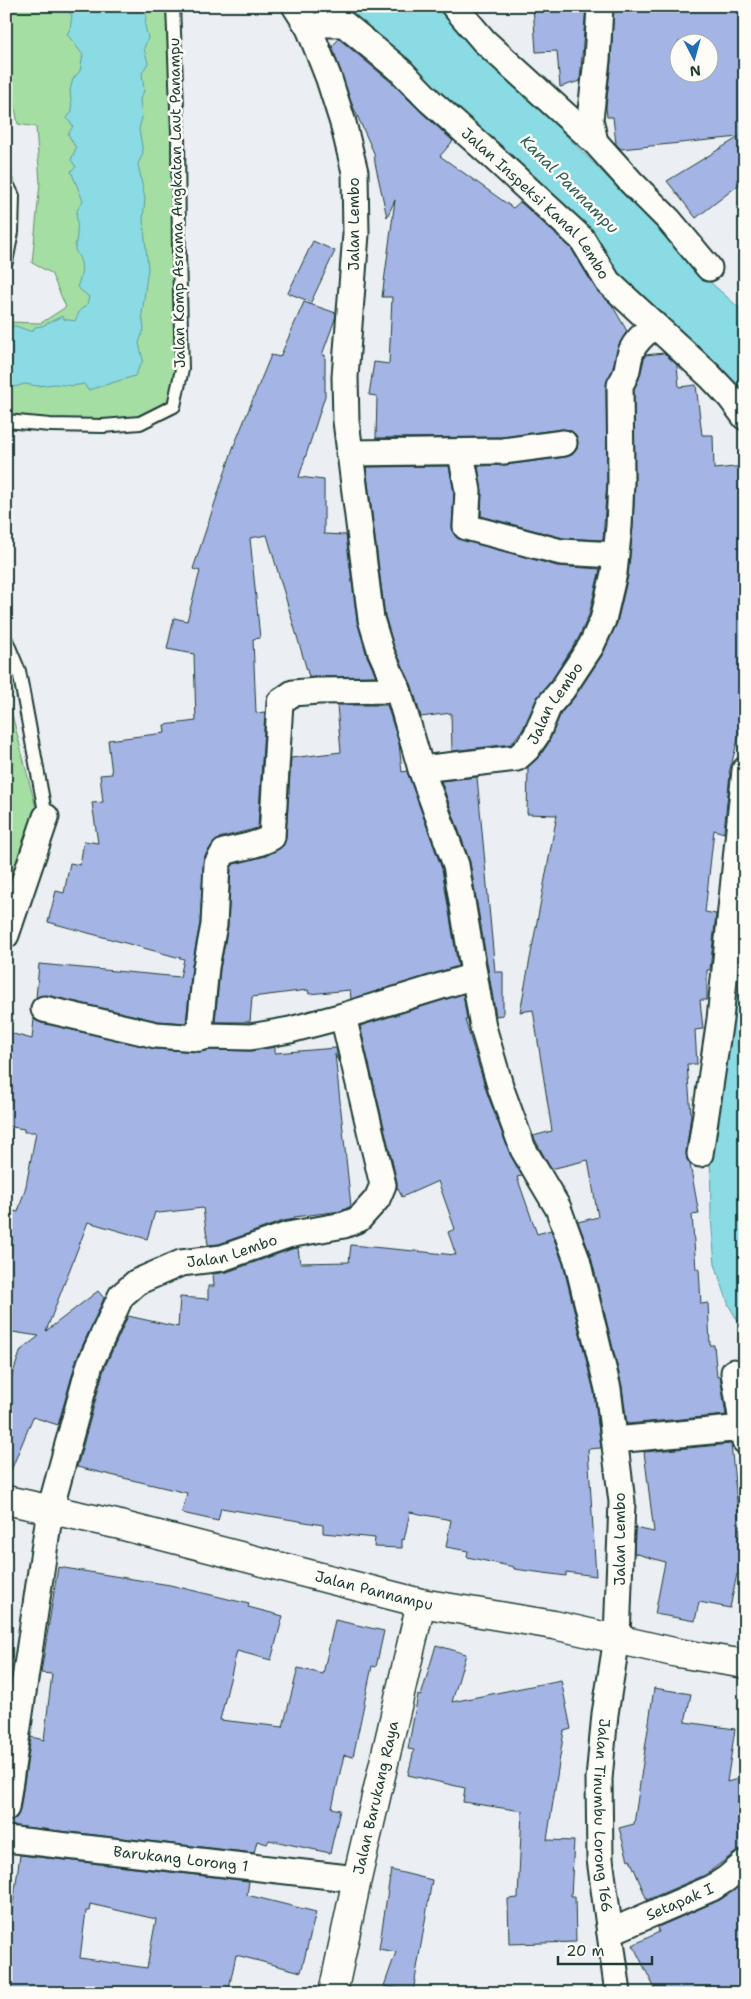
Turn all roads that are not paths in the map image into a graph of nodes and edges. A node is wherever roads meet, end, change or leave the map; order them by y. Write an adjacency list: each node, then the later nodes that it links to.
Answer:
1 (173, 6): 12 (lane, Jalan Komp Asrama Angkatan Laut Panampu)
2 (295, 6): 5 (street, Jalan Lembo)
3 (454, 6): 6 (street)
4 (600, 6): 6 (street)
5 (309, 28): 10 (street, Jalan Inspeksi Kanal Lembo); 14 (street, Jalan Lembo)
6 (595, 142): 9 (street)
7 (6, 182): 8 (lane)
8 (6, 262)
9 (709, 268)
10 (654, 326): 11 (street, Jalan Inspeksi Kanal Lembo); 16 (street, Jalan Lembo)
11 (745, 417)
12 (6, 421)
13 (564, 447): 15 (street)
14 (349, 453): 15 (street); 18 (street, Jalan Lembo)
15 (461, 453): 16 (street)
16 (615, 556): 19 (street, Jalan Lembo)
17 (6, 640): 21 (lane)
18 (398, 690): 19 (street, Jalan Lembo); 26 (street)
19 (421, 769): 23 (street, Jalan Lembo)
20 (745, 770): 27 (street)
21 (46, 817): 22 (street)
22 (6, 935)
23 (474, 976): 25 (street); 30 (street, Jalan Lembo)
24 (44, 1009): 26 (street)
25 (343, 1016): 26 (street); 32 (street, Jalan Lembo)
26 (199, 1038)
27 (700, 1154)
28 (734, 1372): 29 (street)
29 (744, 1435): 30 (street)
30 (615, 1440): 34 (street, Jalan Lembo)
31 (6, 1500): 32 (main road, Jalan Pannampu)
32 (50, 1510): 33 (main road, Jalan Pannampu); 36 (street, Jalan Lembo)
33 (421, 1603): 34 (main road, Jalan Pannampu); 39 (main road, Jalan Barukang Raya)
34 (617, 1638): 35 (main road, Jalan Pannampu); 40 (street, Jalan Tinumbu Lorong 166)
35 (745, 1664)
36 (6, 1808)
37 (6, 1839): 39 (street, Barukang Lorong 1)
38 (745, 1863): 40 (street, Setapak I)
39 (357, 1879): 41 (main road, Jalan Barukang Raya)
40 (610, 1932): 42 (street, Jalan Tinumbu Lorong 166)
41 (332, 1993)
42 (618, 1993)

